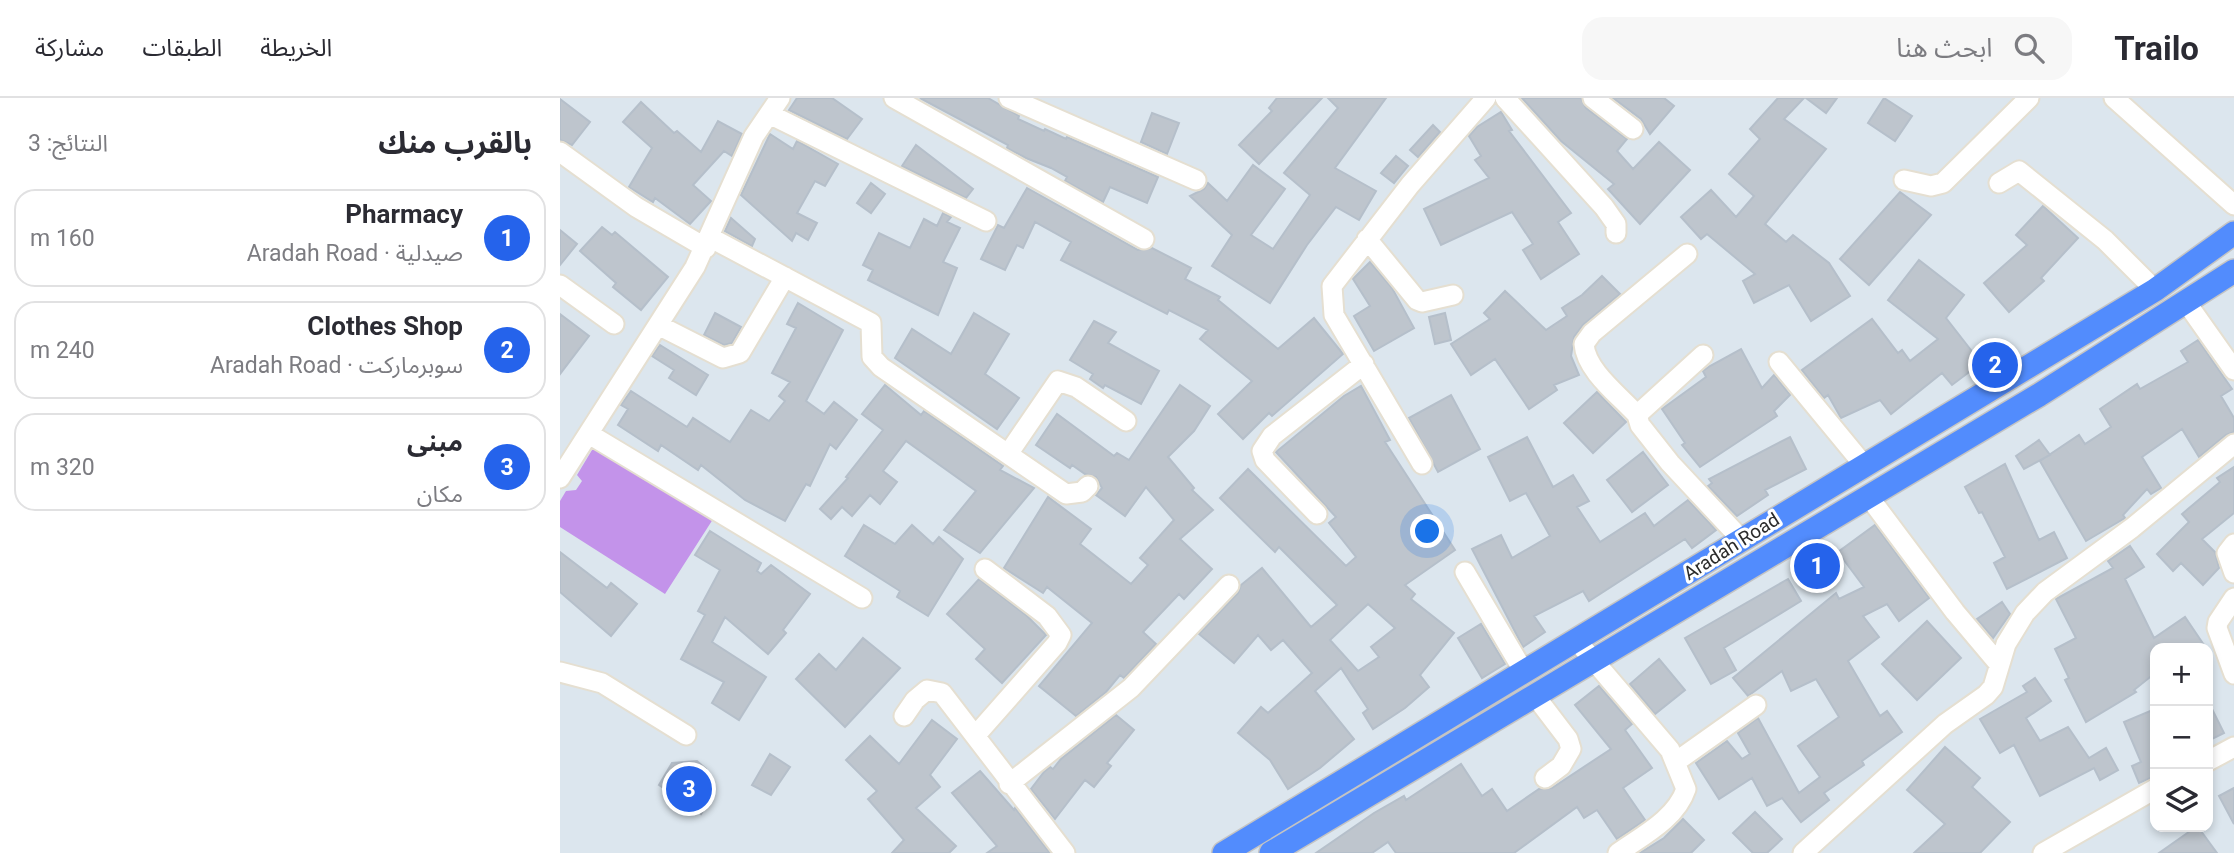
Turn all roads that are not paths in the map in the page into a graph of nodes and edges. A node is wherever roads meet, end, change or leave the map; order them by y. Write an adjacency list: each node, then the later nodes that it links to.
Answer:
1 (894, 98): 18 (street)
2 (1009, 98): 11 (street)
3 (1486, 98): 19 (street)
4 (1505, 98): 16 (street)
5 (1593, 98): 9 (street)
6 (2029, 98): 12 (street)
7 (2114, 98): 14 (street)
8 (775, 106): 15 (street); 20 (street)
9 (1633, 130)
10 (560, 152): 20 (street)
11 (1196, 180)
12 (1904, 180)
13 (1999, 183): 25 (street)
14 (2234, 205)
15 (986, 221)
16 (1616, 233)
17 (2234, 233): 25 (main road, Aradah Road)
18 (1144, 239)
19 (1367, 239): 26 (street); 32 (street)
20 (708, 243): 23 (street); 29 (street)
21 (1687, 254): 34 (street)
22 (2234, 271): 27 (main road)
23 (785, 277): 29 (street); 38 (street)
24 (560, 285): 28 (street)
25 (2155, 290): 40 (main road, Aradah Road)
26 (1453, 295)
27 (2186, 302): 33 (street); 43 (main road)
28 (614, 324)
29 (658, 325): 36 (street)
30 (1703, 355): 34 (street)
31 (1779, 362): 40 (street)
32 (1364, 364): 39 (street); 44 (street)
33 (2234, 370)
34 (1637, 415): 45 (street)
35 (1126, 421): 38 (street)
36 (589, 434): 41 (street); 51 (street)
37 (2234, 444): 57 (street)
38 (1007, 454): 42 (street)
39 (1423, 464)
40 (1863, 464): 45 (main road, Aradah Road)
41 (560, 478)
42 (1088, 486)
43 (1869, 497): 54 (main road); 57 (street)
44 (1317, 514)
45 (1741, 539): 53 (main road, Aradah Road)
46 (2234, 544): 49 (street)
47 (985, 569): 64 (street)
48 (1465, 572): 59 (street)
49 (2234, 573)
50 (1228, 585): 70 (street)
51 (862, 598)
52 (2234, 598): 60 (street)
53 (1616, 617): 54 (main road); 55 (main road, Aradah Road)
54 (1632, 640): 56 (main road)
55 (1577, 641): 56 (street); 59 (main road, Aradah Road)
56 (1594, 663): 61 (main road); 68 (street)
57 (1998, 663): 76 (street)
58 (560, 672): 65 (street)
59 (1524, 672): 73 (main road, Aradah Road)
60 (2234, 674)
61 (1536, 697): 69 (street); 74 (main road)
62 (1756, 705): 68 (street)
63 (904, 716): 64 (street)
64 (976, 735): 70 (street)
65 (686, 736)
66 (2234, 747): 67 (street)
67 (2213, 758)
68 (1677, 761): 75 (street)
69 (1545, 778)
70 (1009, 784): 72 (street)
71 (2150, 792): 77 (street)
72 (1065, 853)
73 (1224, 853)
74 (1271, 853)
75 (1618, 853)
76 (1802, 853)
77 (2043, 853)

